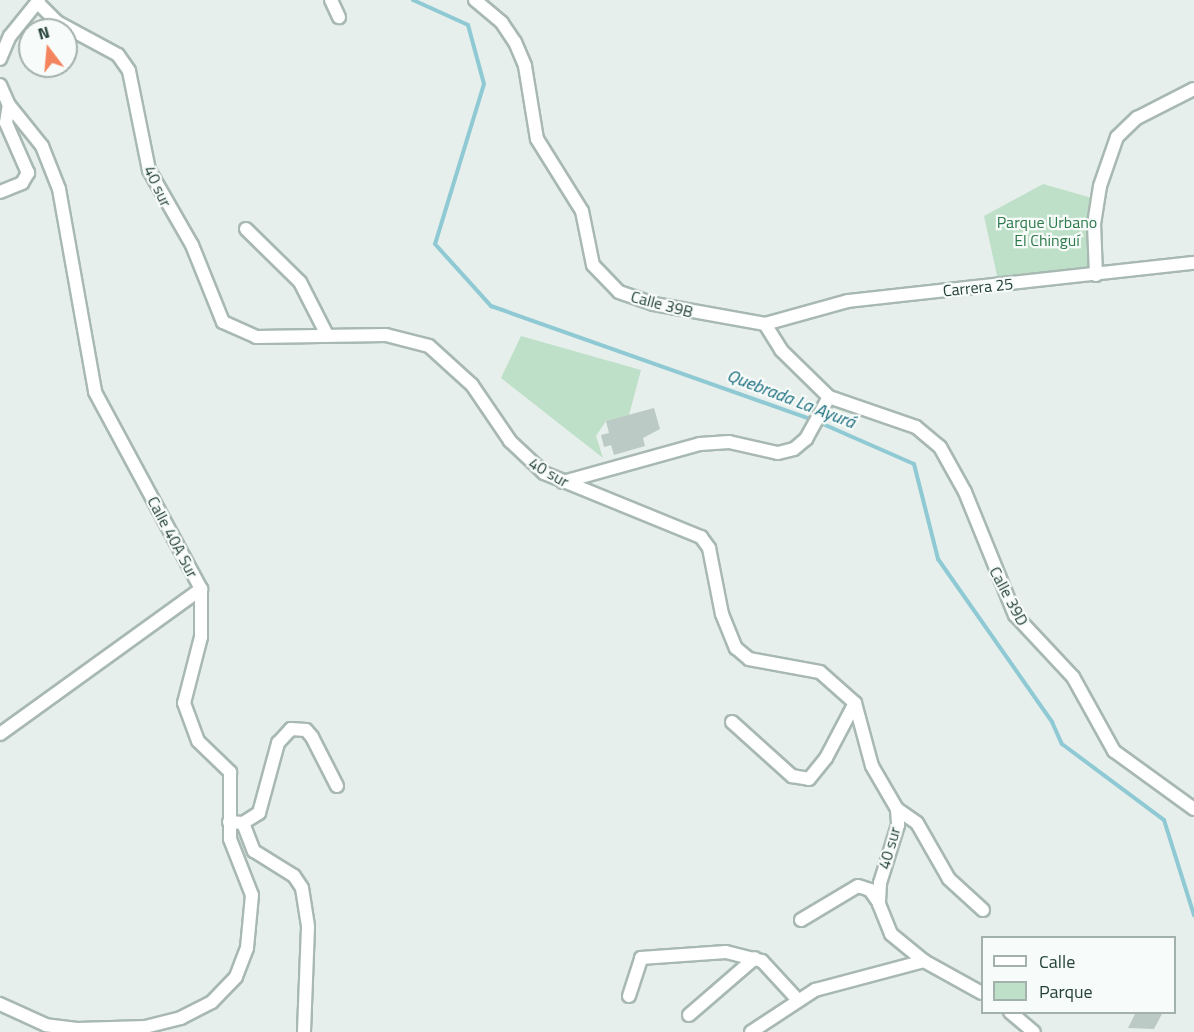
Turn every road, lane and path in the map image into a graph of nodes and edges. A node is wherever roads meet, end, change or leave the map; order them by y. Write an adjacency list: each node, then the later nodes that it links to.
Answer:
1 (331, 0): 4 (street)
2 (475, 0): 13 (street, Calle 39B)
3 (38, 2): 5 (street); 14 (street, 40 sur)
4 (339, 17)
5 (0, 59)
6 (0, 85): 8 (street, Calle 40A Sur)
7 (1194, 89): 12 (street)
8 (9, 105): 9 (street); 17 (street, Calle 40A Sur)
9 (0, 192)
10 (246, 229): 14 (street)
11 (1194, 263): 12 (street, Carrera 25)
12 (1096, 275): 13 (street, Carrera 25)
13 (765, 324): 15 (street)
14 (327, 336): 16 (street, 40 sur)
15 (829, 397): 16 (street); 23 (street, Calle 39D)
16 (562, 482): 18 (street, 40 sur)
17 (201, 589): 20 (street); 24 (street, Calle 40A Sur)
18 (855, 703): 19 (street); 22 (street, 40 sur)
19 (732, 722)
20 (0, 734)
21 (337, 786): 25 (street)
22 (897, 809): 26 (street, 40 sur); 27 (street)
23 (1194, 809)
24 (228, 822): 25 (street); 34 (street)
25 (243, 823): 37 (street)
26 (879, 904): 28 (street); 30 (street, 40 sur)
27 (983, 910)
28 (801, 920)
29 (755, 958): 32 (street); 33 (street); 36 (street)
30 (924, 961): 31 (street, 40 sur); 33 (street)
31 (981, 992)
32 (629, 996)
33 (798, 1000): 38 (street)
34 (0, 1004)
35 (1012, 1014): 39 (street)
36 (689, 1015)
37 (304, 1032)
38 (751, 1032)
39 (1034, 1032)

